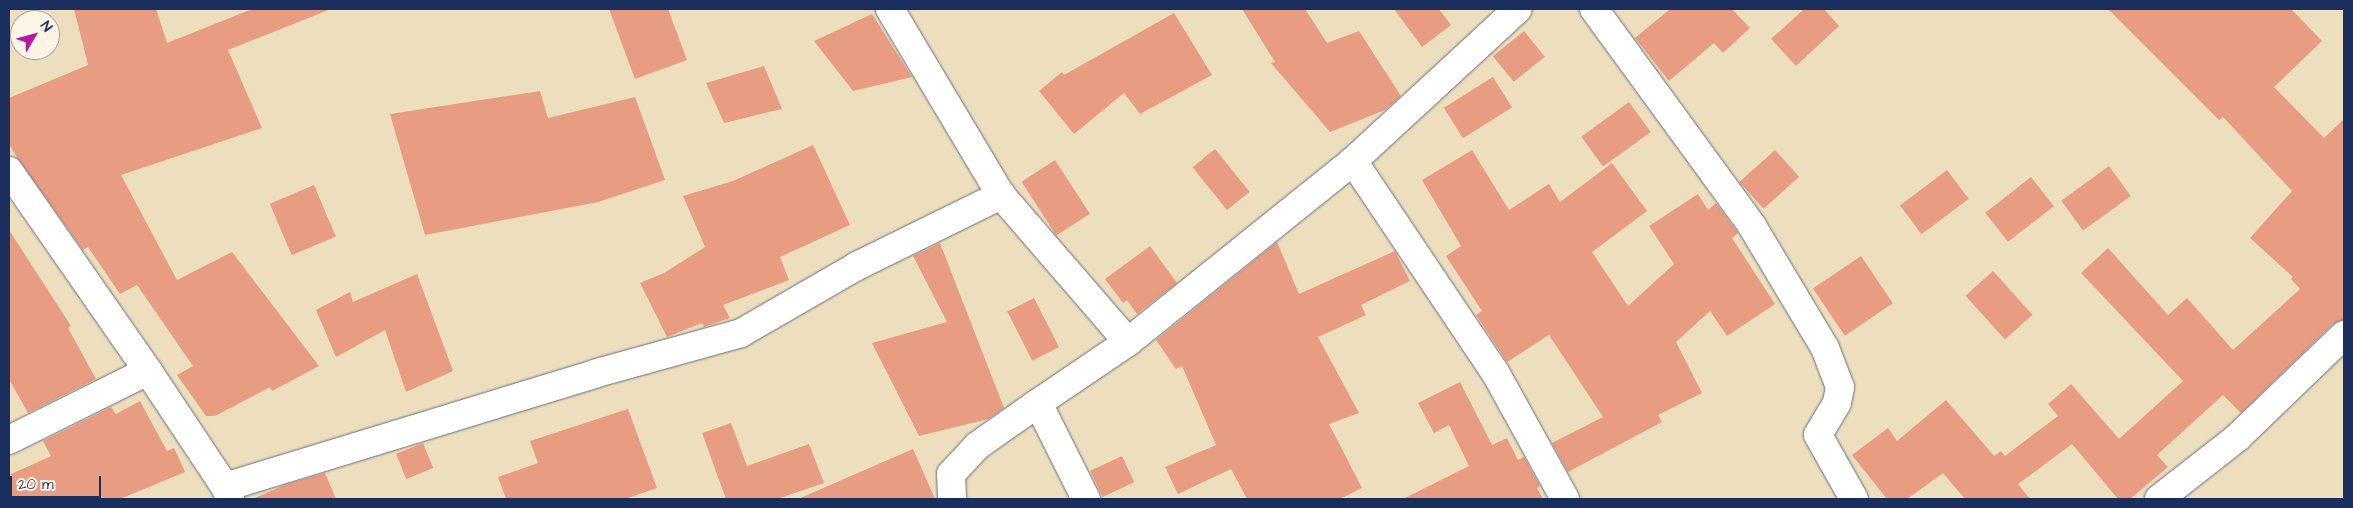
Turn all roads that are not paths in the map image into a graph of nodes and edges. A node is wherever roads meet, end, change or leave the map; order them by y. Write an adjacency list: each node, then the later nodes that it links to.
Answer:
1 (890, 9): 6 (street)
2 (1518, 9): 4 (street)
3 (1594, 9): 16 (street)
4 (1353, 161): 8 (street); 15 (street)
5 (9, 171): 9 (street)
6 (1001, 195): 8 (street); 12 (street)
7 (2344, 335): 17 (street)
8 (1128, 342): 10 (street)
9 (148, 371): 11 (street); 12 (street)
10 (1038, 403): 13 (street); 14 (street)
11 (9, 440)
12 (227, 493)
13 (952, 499)
14 (1086, 499)
15 (1565, 499)
16 (1854, 499)
17 (2159, 499)

